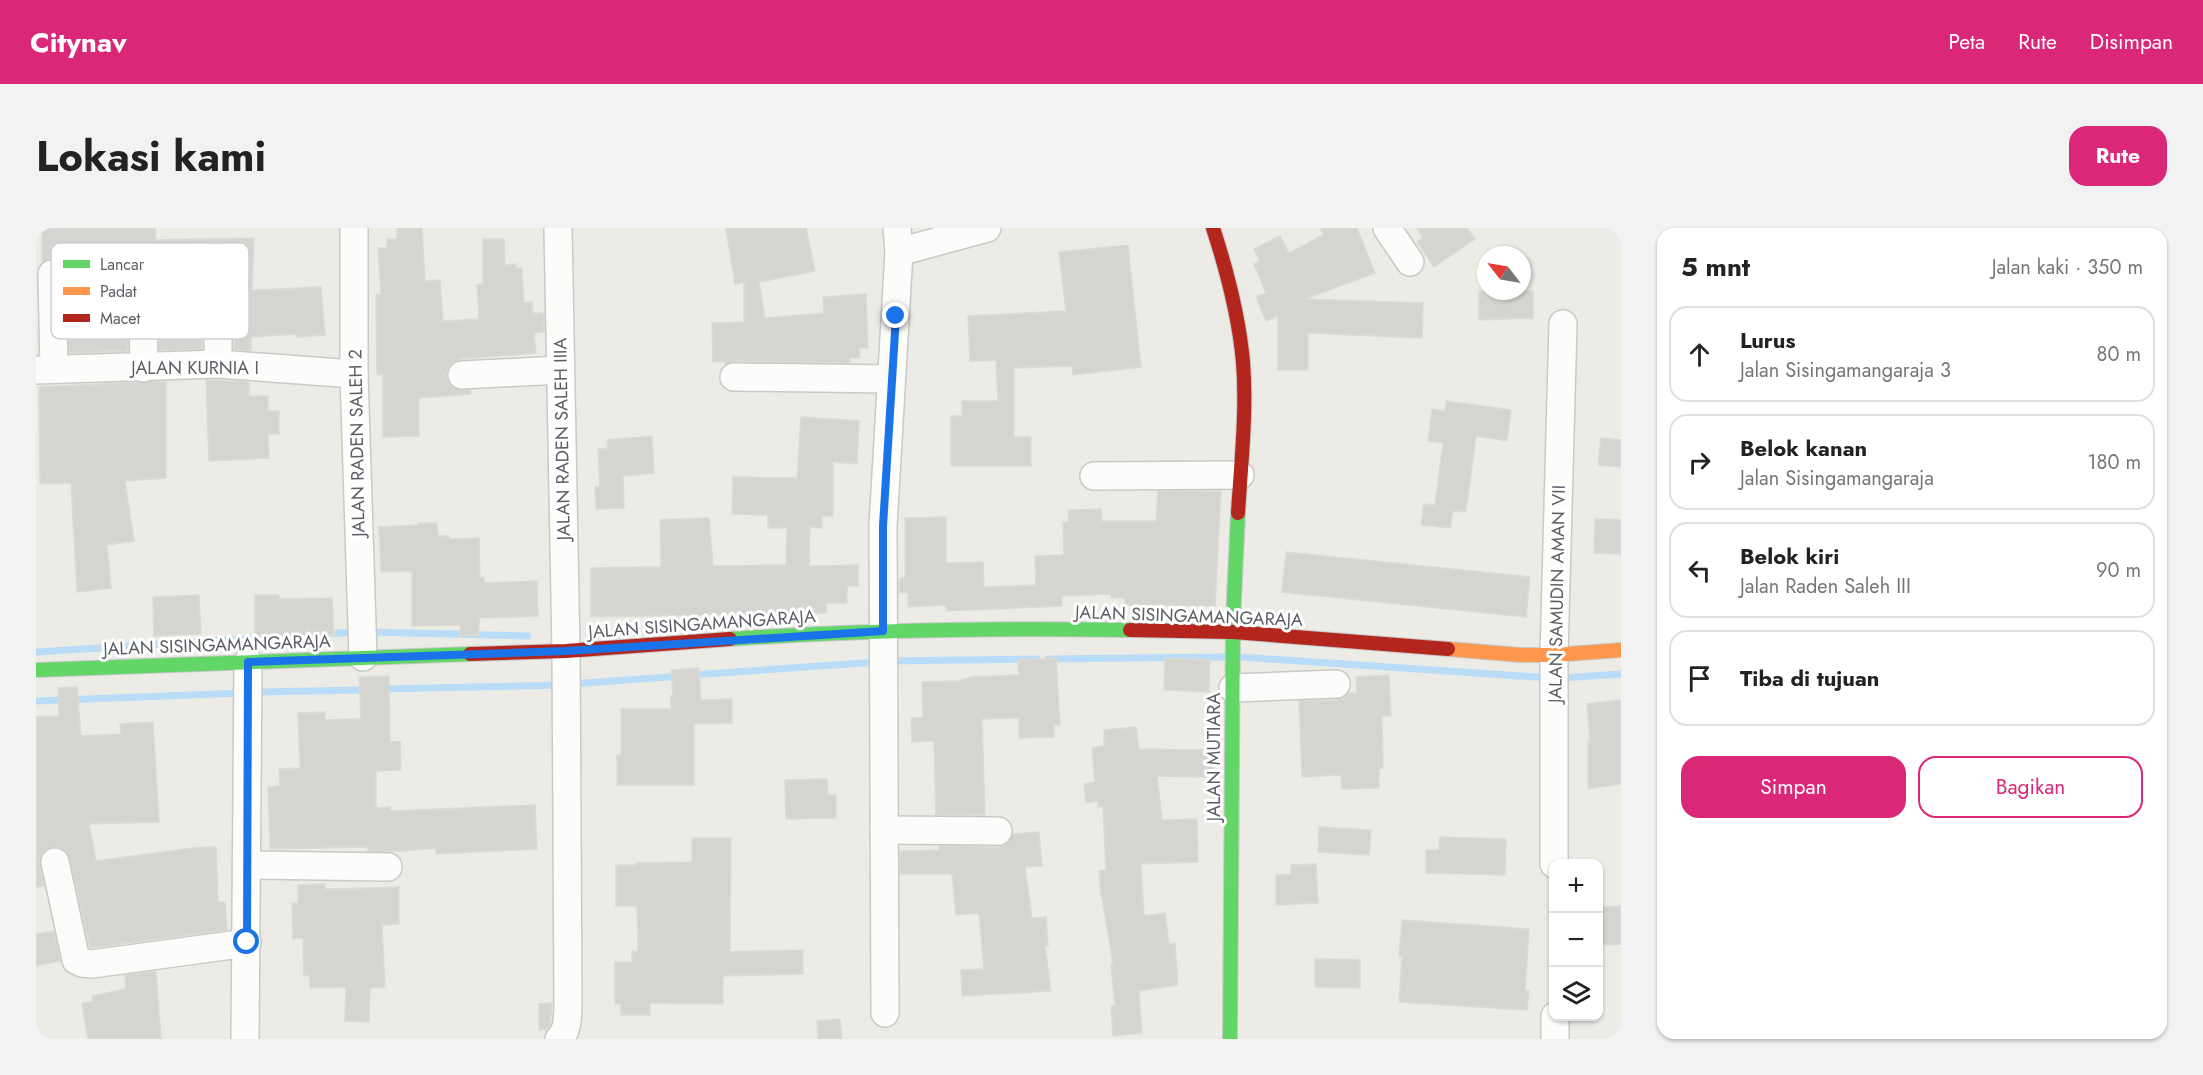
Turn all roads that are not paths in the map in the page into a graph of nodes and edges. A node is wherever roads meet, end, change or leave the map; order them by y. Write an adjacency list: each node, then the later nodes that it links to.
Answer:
1 (354, 228): 16 (street, JALAN RADEN SALEH 2)
2 (558, 228): 15 (street, JALAN RADEN SALEH IIIA)
3 (987, 228): 6 (street)
4 (1213, 228): 20 (street, JALAN MUTIARA)
5 (1387, 228): 7 (street)
6 (898, 240): 19 (street)
7 (1410, 262)
8 (51, 287): 14 (street)
9 (1563, 324): 26 (street, JALAN SAMUDIN AMAN VII)
10 (143, 339): 13 (street)
11 (218, 339): 12 (street)
12 (218, 364): 13 (street, JALAN KURNIA I); 16 (street, JALAN KURNIA I)
13 (144, 368): 14 (street, JALAN KURNIA I)
14 (45, 370)
15 (560, 370): 17 (street); 25 (street, JALAN RADEN SALEH IIIA)
16 (354, 374): 27 (street, JALAN RADEN SALEH 2)
17 (462, 375)
18 (734, 377): 19 (street)
19 (891, 379): 22 (street)
20 (1240, 475): 21 (street); 23 (street, JALAN MUTIARA)
21 (1094, 477)
22 (883, 631): 23 (street, JALAN SISINGAMANGARAJA); 25 (street, JALAN SISINGAMANGARAJA); 32 (street)
23 (1233, 632): 26 (street, JALAN SISINGAMANGARAJA); 31 (street, JALAN MUTIARA)
24 (1621, 650): 26 (street, JALAN SISINGAMANGARAJA)
25 (566, 651): 27 (street, JALAN SISINGAMANGARAJA); 42 (street, JALAN RADEN SALEH IIIA)
26 (1554, 655): 34 (street, JALAN SAMUDIN AMAN VII)
27 (363, 657): 28 (street, JALAN SISINGAMANGARAJA)
28 (248, 662): 29 (street, JALAN SISINGAMANGARAJA); 36 (street)
29 (36, 670)
30 (1336, 684): 31 (street)
31 (1233, 688): 43 (street, JALAN MUTIARA)
32 (884, 830): 33 (street); 39 (street)
33 (998, 831)
34 (1554, 859)
35 (55, 862): 38 (street)
36 (247, 865): 37 (street); 38 (street)
37 (388, 867)
38 (247, 942): 41 (street)
39 (885, 1013)
40 (1555, 1021): 44 (street)
41 (245, 1039)
42 (559, 1039)
43 (1230, 1039)
44 (1555, 1039)

